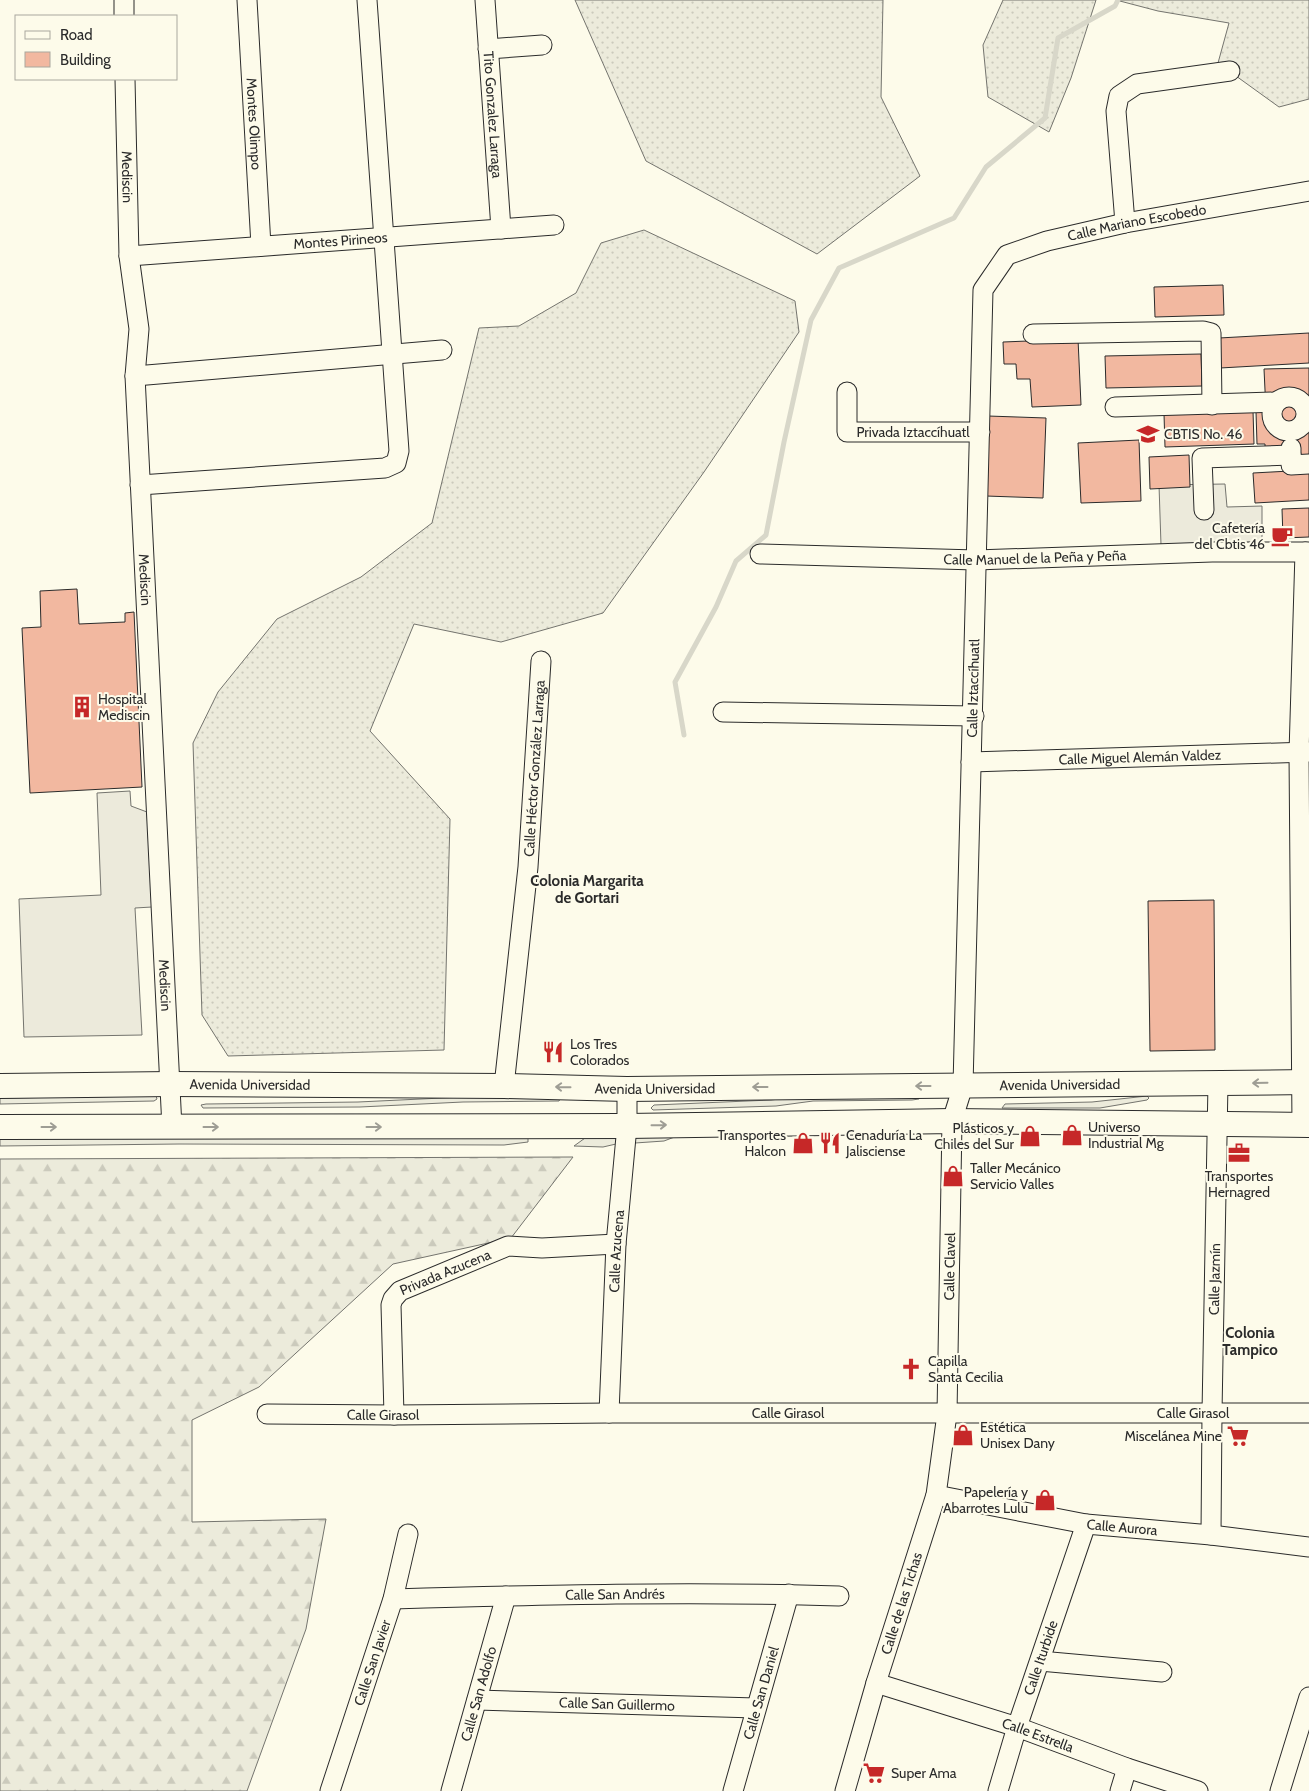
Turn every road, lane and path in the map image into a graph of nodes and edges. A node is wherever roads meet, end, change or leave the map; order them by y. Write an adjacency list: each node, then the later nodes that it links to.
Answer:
1 (124, 0): 5 (street)
2 (247, 0): 15 (street, Montes Olimpo)
3 (367, 0): 14 (street)
4 (485, 0): 7 (street, Tito Gonzalez Larraga)
5 (124, 15)
6 (542, 45): 7 (street)
7 (488, 49): 13 (street, Tito Gonzalez Larraga)
8 (1230, 71): 11 (street)
9 (125, 80): 16 (street, Mediscin)
10 (1309, 191): 11 (street, Calle Mariano Escobedo)
11 (1125, 224): 17 (street, Calle Mariano Escobedo)
12 (554, 225): 13 (street, Montes Pirineos)
13 (501, 229): 14 (street, Montes Pirineos)
14 (383, 237): 15 (street, Montes Pirineos); 20 (street)
15 (261, 246): 16 (street, Montes Pirineos)
16 (129, 256): 21 (street, Mediscin)
17 (984, 290): 28 (street, Calle Iztaccíhuatl)
18 (1033, 334): 25 (street)
19 (442, 350): 20 (street)
20 (391, 354): 21 (street); 31 (street)
21 (135, 376): 31 (street, Mediscin)
22 (847, 392): 28 (street, Privada Iztaccíhuatl)
23 (1305, 397): 24 (street); 27 (street)
24 (1276, 402): 25 (street); 27 (street)
25 (1212, 405): 26 (street)
26 (1115, 407)
27 (1300, 430): 29 (street)
28 (980, 432): 35 (street, Calle Iztaccíhuatl)
29 (1291, 455): 30 (street); 32 (street)
30 (1309, 464)
31 (140, 485): 43 (street, Mediscin)
32 (1204, 510)
33 (1307, 552): 35 (street, Calle Manuel de la Peña y Peña); 39 (street)
34 (760, 554): 35 (street, Calle Manuel de la Peña y Peña)
35 (976, 560): 38 (street, Calle Iztaccíhuatl)
36 (541, 661): 45 (street, Calle Héctor González Larraga)
37 (723, 712): 38 (street)
38 (974, 716): 40 (street, Calle Iztaccíhuatl)
39 (1304, 753): 40 (street, Calle Miguel Alemán Valdez); 41 (street)
40 (971, 762): 46 (street, Calle Iztaccíhuatl)
41 (1305, 1082): 42 (main road, Avenida Universidad, one-way to 42); 50 (street)
42 (1218, 1083): 46 (main road, Avenida Universidad); 49 (street, Calle Jazmín)
43 (171, 1084): 44 (main road, Avenida Universidad); 45 (main road, Avenida Universidad); 53 (street, Mediscin)
44 (0, 1086)
45 (504, 1086): 47 (main road, Avenida Universidad, one-way to 45)
46 (963, 1086): 47 (main road, Avenida Universidad, one-way to 47); 48 (street, Calle Clavel)
47 (627, 1089): 51 (street, Calle Azucena)
48 (952, 1121): 49 (main road); 51 (main road, one-way to 48); 58 (street, Calle Clavel)
49 (1216, 1125): 50 (main road); 56 (street, Calle Jazmín)
50 (1305, 1125)
51 (627, 1126): 53 (main road, one-way to 51); 54 (street, Calle Azucena)
52 (0, 1127): 53 (main road, one-way to 53)
53 (172, 1128)
54 (616, 1244): 55 (street, Calle Azucena); 60 (street, Privada Azucena)
55 (609, 1413): 58 (street, Calle Girasol); 60 (street, Calle Girasol)
56 (1212, 1413): 58 (street, Calle Girasol); 59 (street, Calle Girasol); 64 (street, Calle Jazmín)
57 (268, 1414): 60 (street, Calle Girasol)
58 (947, 1414): 61 (street, Calle de las Tichas)
59 (1309, 1414)
60 (394, 1415)
61 (936, 1494): 62 (street, Calle Aurora); 72 (street, Calle de las Tichas)
62 (1086, 1524): 64 (street, Calle Aurora); 70 (street, Calle Iturbide)
63 (408, 1534): 69 (street, Calle San Javier)
64 (1211, 1535): 65 (street, Calle Aurora)
65 (1309, 1547)
66 (789, 1594): 67 (street, Calle San Andrés); 68 (street, Calle San Andrés); 75 (street, Calle San Daniel)
67 (506, 1596): 69 (street, Calle San Andrés); 74 (street, Calle San Adolfo)
68 (838, 1596)
69 (393, 1599): 78 (street, Calle San Javier)
70 (1040, 1661): 71 (street); 76 (street, Calle Iturbide)
71 (1162, 1672)
72 (876, 1683): 76 (street, Calle Estrella); 81 (street, Calle de las Tichas)
73 (1309, 1698): 85 (street)
74 (476, 1700): 75 (street, Calle San Guillermo); 79 (street, Calle San Adolfo)
75 (756, 1708): 80 (street, Calle San Daniel)
76 (1017, 1727): 77 (street, Calle Estrella); 82 (street, Calle Iturbide)
77 (1126, 1768): 83 (street); 84 (street, Calle Estrella)
78 (330, 1791)
79 (451, 1791)
80 (733, 1791)
81 (845, 1791)
82 (998, 1791)
83 (1120, 1791)
84 (1198, 1791)
85 (1280, 1791)

